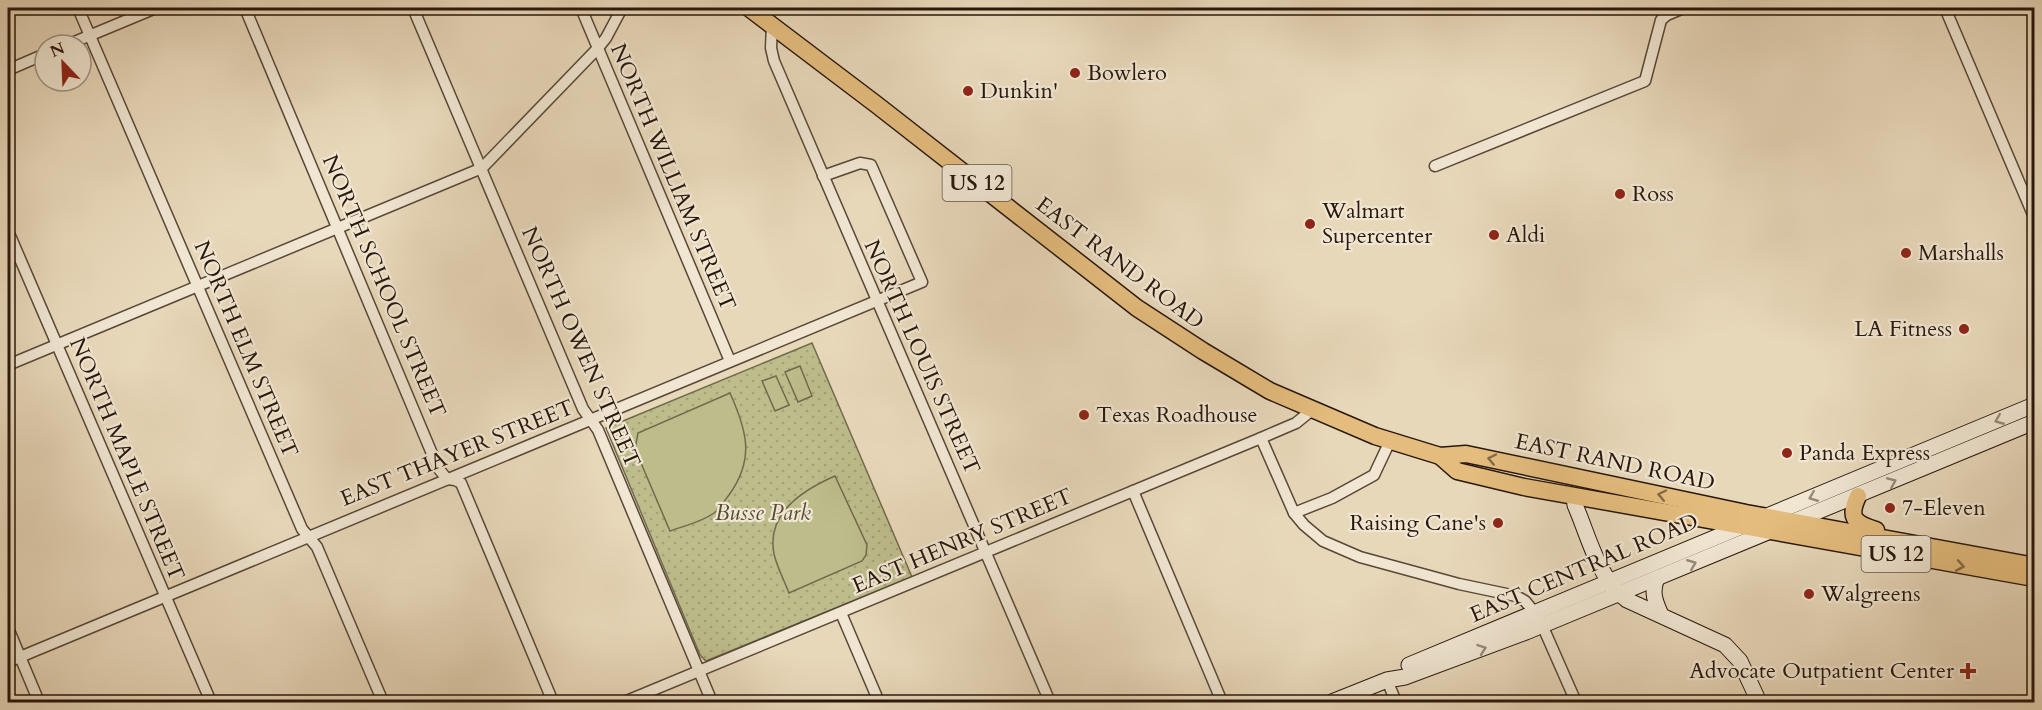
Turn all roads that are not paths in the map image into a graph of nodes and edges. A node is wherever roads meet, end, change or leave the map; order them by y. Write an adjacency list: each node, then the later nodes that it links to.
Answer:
1 (78, 8): 11 (street, NORTH ELM STREET)
2 (156, 8): 12 (street)
3 (245, 8): 21 (street, NORTH SCHOOL STREET)
4 (413, 8): 18 (street, NORTH OWEN STREET)
5 (581, 8): 14 (street, NORTH WILLIAM STREET)
6 (622, 8): 14 (street)
7 (749, 8): 10 (main road, EAST RAND ROAD / US 12)
8 (1684, 8): 17 (street)
9 (1945, 8): 20 (street)
10 (772, 25): 19 (street, NORTH LOUIS STREET); 29 (main road, EAST RAND ROAD / US 12)
11 (89, 33)
12 (93, 34)
13 (93, 42): 23 (street, NORTH ELM STREET)
14 (598, 48): 18 (street); 26 (street, NORTH WILLIAM STREET)
15 (33, 59): 16 (street)
16 (8, 70)
17 (1435, 166)
18 (481, 169): 21 (street); 30 (street, NORTH OWEN STREET)
19 (822, 176): 24 (street, NORTH LOUIS STREET); 24 (street, EAST THAYER STREET)
20 (2034, 217)
21 (338, 227): 23 (street); 35 (street, NORTH SCHOOL STREET)
22 (8, 231): 25 (street, NORTH MAPLE STREET)
23 (198, 286): 25 (street); 41 (street, NORTH ELM STREET)
24 (876, 301): 26 (street, EAST THAYER STREET); 43 (street, NORTH LOUIS STREET)
25 (57, 345): 27 (street); 49 (street, NORTH MAPLE STREET)
26 (730, 361): 30 (street, EAST THAYER STREET)
27 (8, 365)
28 (2034, 405): 40 (main road, EAST CENTRAL ROAD, one-way to 40)
29 (1312, 410): 32 (street, EAST HENRY STREET); 33 (main road, EAST RAND ROAD / US 12)
30 (590, 420): 35 (street, EAST THAYER STREET); 56 (street, NORTH OWEN STREET)
31 (2034, 422): 38 (main road, EAST CENTRAL ROAD, one-way to 31)
32 (1261, 438): 36 (street, EAST HENRY STREET); 39 (street)
33 (1390, 441): 34 (main road, EAST RAND ROAD / US 12); 39 (street)
34 (1440, 456): 37 (main road, EAST RAND ROAD / US 12); 40 (main road, EAST RAND ROAD / US 12, one-way to 34)
35 (447, 479): 41 (street, EAST THAYER STREET); 61 (street, NORTH SCHOOL STREET)
36 (1133, 491): 43 (street, EAST HENRY STREET); 66 (street)
37 (1574, 496): 40 (main road, EAST RAND ROAD / US 12); 47 (main road)
38 (1858, 496): 40 (main road, EAST CENTRAL ROAD); 42 (main road)
39 (1294, 513): 52 (street)
40 (1769, 524): 42 (main road, US 12); 45 (main road, EAST CENTRAL ROAD, one-way to 40); 46 (main road, US 12, one-way to 46); 47 (main road, EAST CENTRAL ROAD)
41 (307, 537): 49 (street, EAST THAYER STREET); 60 (street, NORTH ELM STREET)
42 (1928, 546): 44 (main road, US 12)
43 (986, 552): 50 (street, EAST HENRY STREET); 65 (street, NORTH LOUIS STREET)
44 (2034, 566)
45 (1657, 578): 48 (main road, EAST CENTRAL ROAD); 51 (main road)
46 (2034, 578)
47 (1608, 582): 48 (main road); 52 (main road, EAST CENTRAL ROAD)
48 (1619, 594): 51 (main road); 52 (main road, EAST CENTRAL ROAD)
49 (165, 596): 54 (street, EAST THAYER STREET); 59 (street, NORTH MAPLE STREET)
50 (841, 612): 56 (street, EAST HENRY STREET); 64 (street)
51 (1661, 615): 70 (main road)
52 (1539, 619): 57 (main road, EAST CENTRAL ROAD); 69 (street)
53 (8, 628): 54 (street)
54 (20, 657): 55 (street, EAST THAYER STREET); 58 (street)
55 (8, 662)
56 (699, 672): 62 (street, EAST HENRY STREET); 63 (street, NORTH OWEN STREET)
57 (1387, 680): 67 (main road, EAST CENTRAL ROAD); 68 (street)
58 (39, 702)
59 (211, 702)
60 (382, 702)
61 (553, 702)
62 (624, 702)
63 (712, 702)
64 (879, 702)
65 (1050, 702)
66 (1222, 702)
67 (1332, 702)
68 (1396, 702)
69 (1576, 702)
70 (1759, 702)

